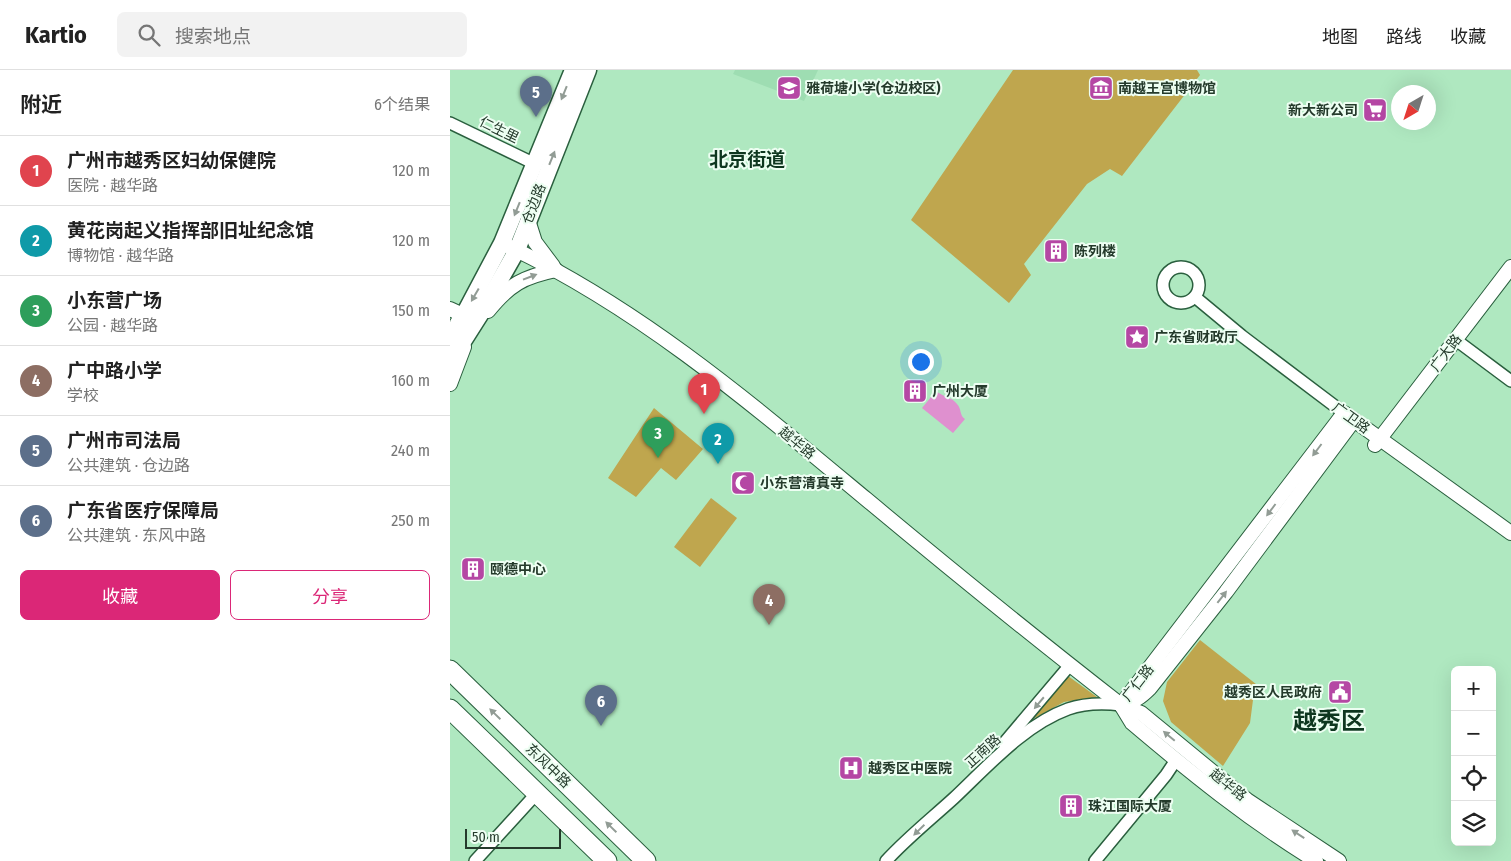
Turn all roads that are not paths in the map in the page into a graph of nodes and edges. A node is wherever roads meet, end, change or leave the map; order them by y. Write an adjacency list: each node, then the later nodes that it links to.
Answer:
1 (573, 70): 4 (main road, 仓边路, one-way to 4)
2 (588, 70): 5 (main road, 仓边路, one-way to 2)
3 (450, 123): 4 (street, 仁生里)
4 (535, 164): 6 (main road, 仓边路, one-way to 6)
5 (528, 220): 6 (main road, 仓边路); 8 (street)
6 (510, 247): 8 (street, 越华路); 10 (main road, 仓边路, one-way to 10); 12 (main road, 仓边路)
7 (1511, 267): 13 (street, 广大路)
8 (556, 270): 12 (street, one-way to 8); 22 (street, 越华路)
9 (1195, 297): 18 (street, 广卫路)
10 (457, 312): 11 (street, 仓边路); 14 (main road, 仓边路)
11 (450, 331)
12 (469, 333): 15 (main road, 仓边路); 17 (street, 仓边路)
13 (1456, 340): 16 (street); 19 (street, 广大路)
14 (450, 341)
15 (450, 362)
16 (1511, 381)
17 (450, 384)
18 (1347, 420): 19 (street, 广卫路); 24 (street, 广仁路)
19 (1378, 442): 20 (street, 广卫路); 21 (street, 广卫路)
20 (1511, 533)
21 (1511, 543)
22 (1070, 665): 24 (street, 越华路); 27 (street, one-way to 27)
23 (450, 670): 31 (highway, 东风中路, one-way to 23)
24 (1121, 705): 26 (street, 越华路); 27 (street, 正南路); 35 (street, 越华路, one-way to 24)
25 (450, 709): 28 (highway, 东风中路)
26 (1176, 760): 33 (street); 34 (street, 越华路)
27 (978, 775): 32 (street, 正南路, one-way to 32)
28 (537, 793): 29 (street); 30 (highway, 东风中路)
29 (475, 861)
30 (607, 861)
31 (646, 861)
32 (886, 861)
33 (1095, 861)
34 (1316, 861)
35 (1339, 861)

